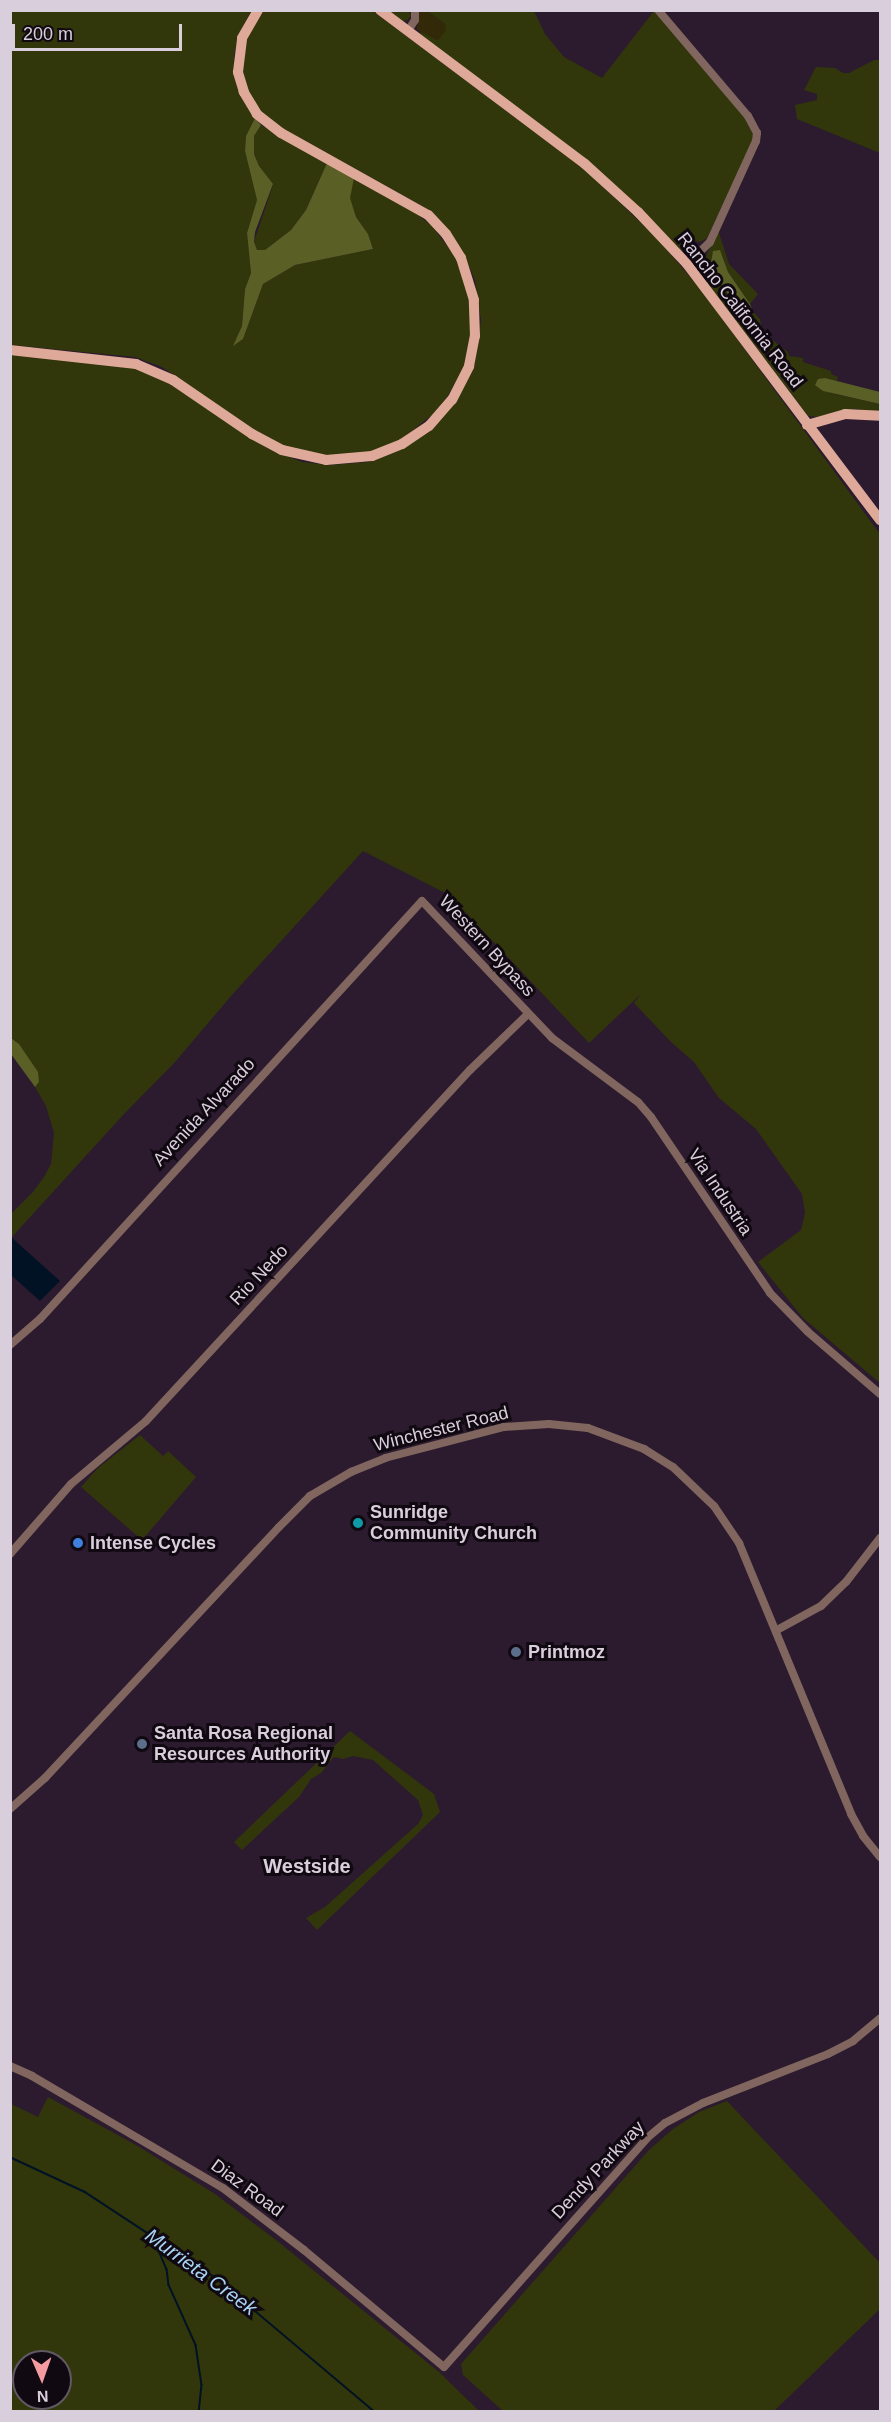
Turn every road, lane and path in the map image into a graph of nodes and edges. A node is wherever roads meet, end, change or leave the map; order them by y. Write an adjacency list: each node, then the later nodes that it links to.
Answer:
1 (258, 10): 7 (main road)
2 (380, 10): 5 (main road, Rancho California Road)
3 (415, 10): 5 (street)
4 (658, 10): 6 (street)
5 (408, 31): 6 (main road, Rancho California Road)
6 (687, 264): 9 (main road, Rancho California Road)
7 (10, 350)
8 (880, 416): 9 (main road)
9 (807, 425): 10 (main road, Rancho California Road)
10 (880, 520)
11 (422, 901): 12 (street, Western Bypass); 13 (street, Avenida Alvarado)
12 (528, 1014): 14 (street, Via Industria); 16 (street, Rio Nedo)
13 (10, 1345)
14 (880, 1394)
15 (880, 1538): 17 (street)
16 (10, 1554)
17 (777, 1630): 18 (street, Winchester Road); 19 (street, Winchester Road)
18 (10, 1809)
19 (880, 1857)
20 (880, 2018): 22 (street, Dendy Parkway)
21 (10, 2066): 22 (street, Diaz Road)
22 (444, 2367)

